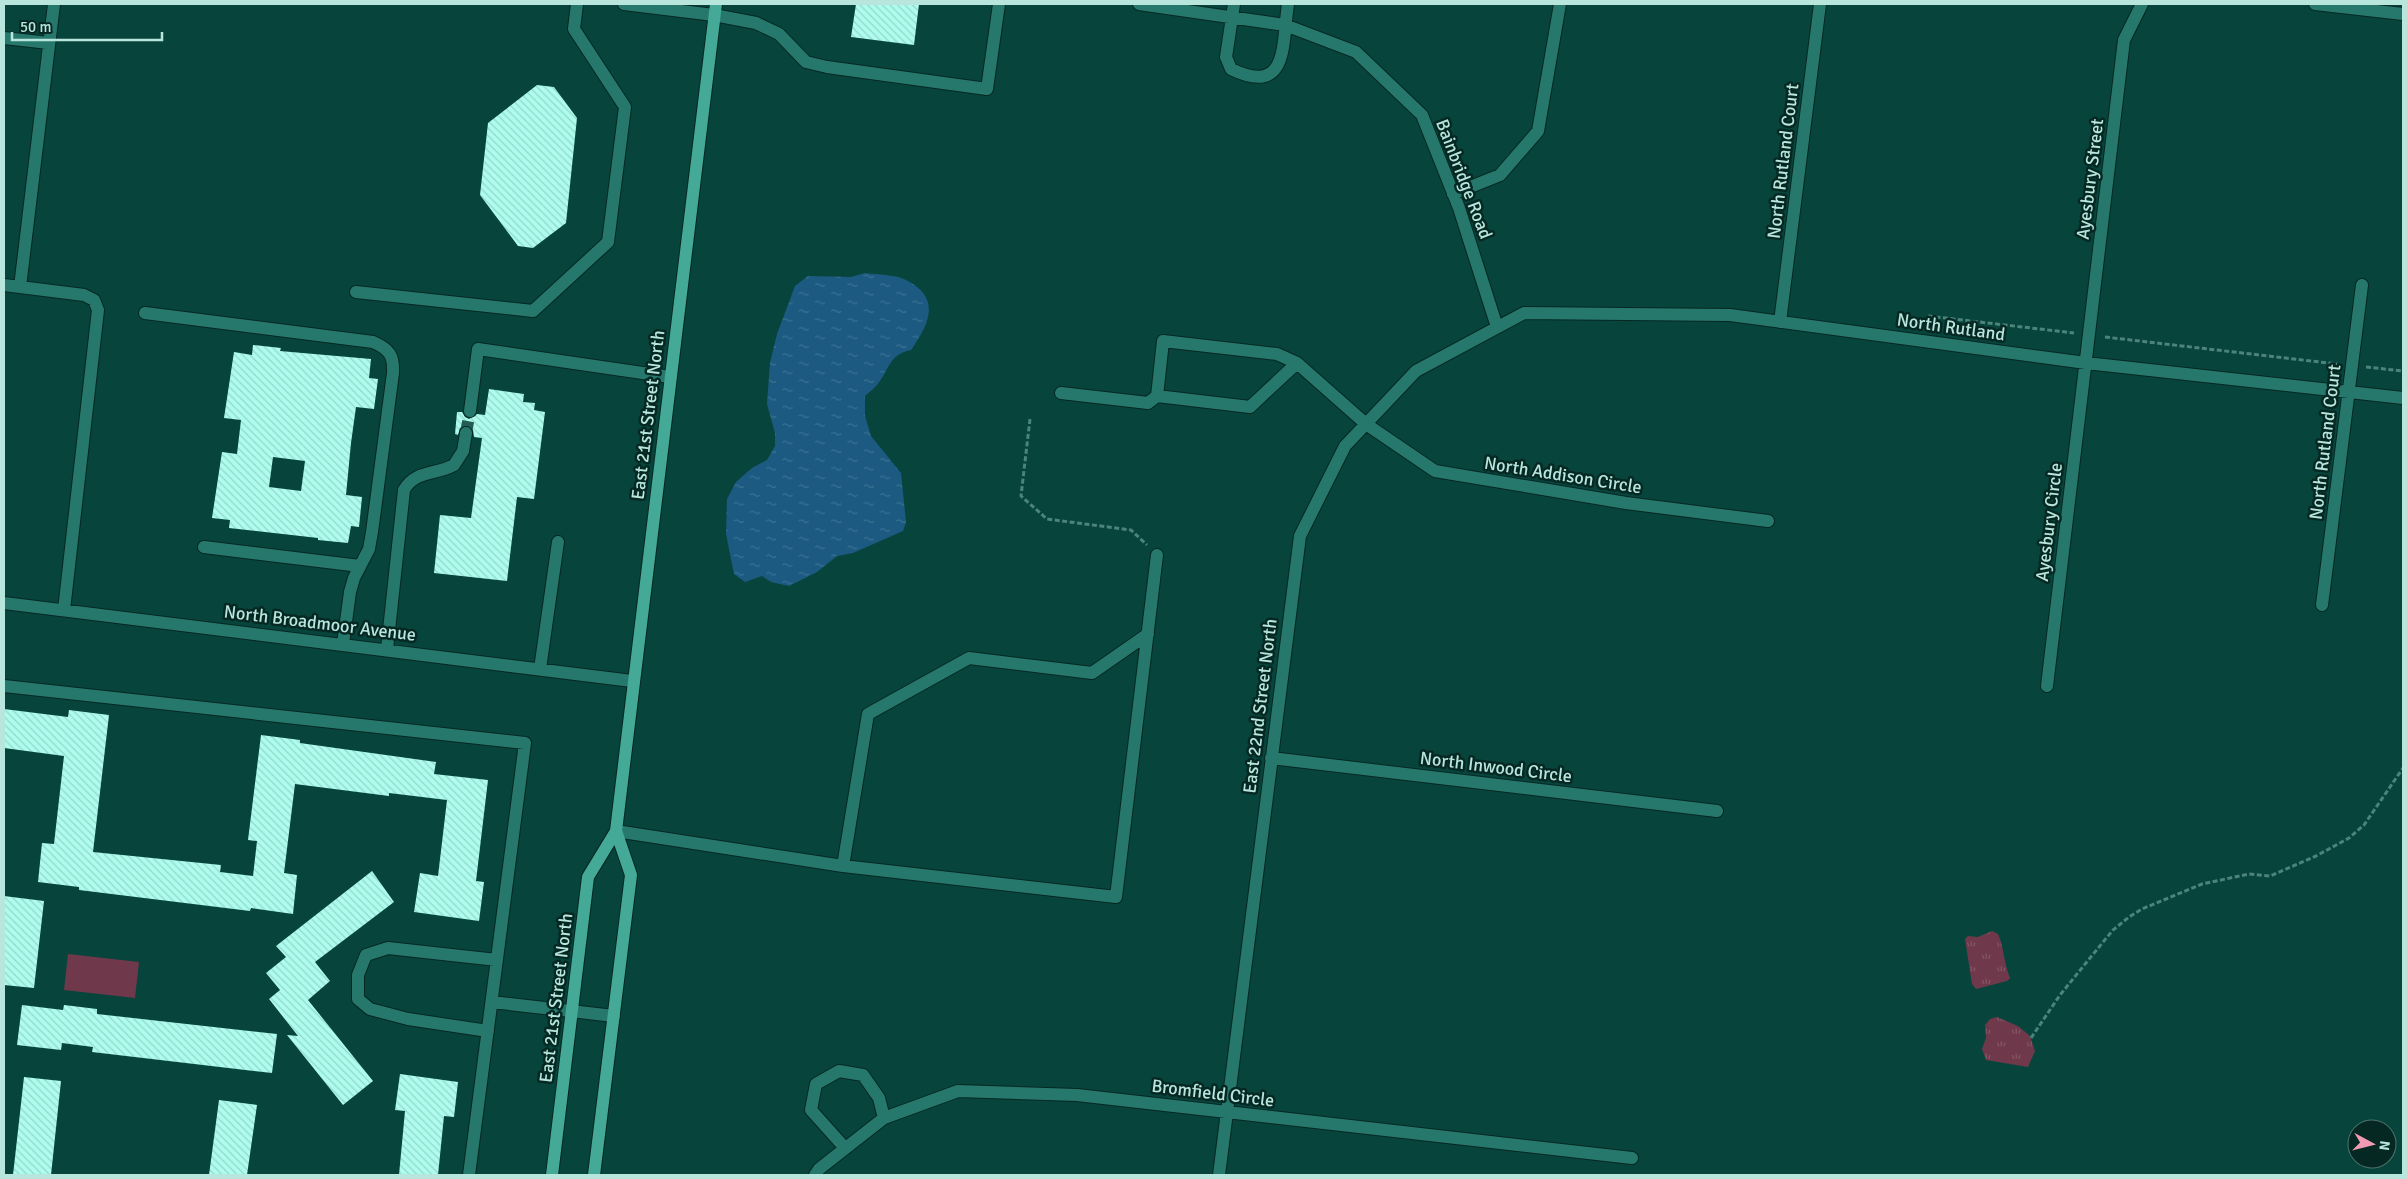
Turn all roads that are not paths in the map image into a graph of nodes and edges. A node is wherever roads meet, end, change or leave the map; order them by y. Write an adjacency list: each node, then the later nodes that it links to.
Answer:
1 (54, 4): 17 (street)
2 (577, 4): 22 (street)
3 (624, 4): 12 (street)
4 (999, 4): 12 (street)
5 (1139, 4): 14 (street, Bainbridge Road)
6 (1234, 4): 14 (street)
7 (1288, 4): 15 (street)
8 (1560, 4): 18 (street)
9 (1820, 4): 24 (street, North Rutland Court)
10 (2142, 4): 27 (street, Ayesbury Street)
11 (2315, 4): 13 (street)
12 (715, 9): 28 (main road, East 21st Street North)
13 (2403, 14)
14 (1232, 18): 15 (street, Bainbridge Road); 15 (street)
15 (1285, 24): 18 (street, Bainbridge Road)
16 (4, 38): 17 (street)
17 (49, 43): 21 (street)
18 (1453, 194): 25 (street, Bainbridge Road)
19 (4, 285): 21 (street)
20 (2362, 285): 29 (street, North Rutland Court)
21 (20, 287): 43 (street)
22 (356, 292)
23 (145, 313): 40 (street)
24 (1780, 322): 25 (street, North Rutland); 27 (street, North Rutland)
25 (1497, 327): 34 (street, East 22nd Street North)
26 (1297, 363): 31 (street); 31 (street, North Addison Circle); 34 (street, North Addison Circle)
27 (2086, 363): 29 (street, North Rutland); 50 (street, Ayesbury Circle)
28 (670, 377): 33 (street); 48 (main road, East 21st Street North)
29 (2349, 393): 32 (street, North Rutland); 42 (street, North Rutland Court)
30 (1061, 394): 31 (street)
31 (1157, 396)
32 (2403, 398)
33 (470, 411)
34 (1366, 424): 36 (street, North Addison Circle); 51 (street, East 22nd Street North)
35 (466, 433): 46 (street)
36 (1768, 521)
37 (558, 542): 47 (street)
38 (204, 547): 40 (street)
39 (1158, 555): 44 (street)
40 (360, 566): 45 (street)
41 (4, 603): 43 (street, North Broadmoor Avenue)
42 (2322, 604)
43 (64, 610): 45 (street, North Broadmoor Avenue)
44 (1148, 634): 54 (street); 54 (street)
45 (343, 644): 46 (street, North Broadmoor Avenue)
46 (387, 649): 47 (street, North Broadmoor Avenue)
47 (540, 669): 48 (street, North Broadmoor Avenue)
48 (632, 680): 53 (main road, East 21st Street North)
49 (4, 686): 55 (street)
50 (2047, 686)
51 (1271, 758): 52 (street, North Inwood Circle); 60 (street, East 22nd Street North)
52 (1717, 811)
53 (616, 831): 54 (street); 57 (main road, East 21st Street North); 58 (main road, East 21st Street North)
54 (843, 866)
55 (497, 960): 56 (street); 59 (street)
56 (492, 1002): 57 (street); 59 (street)
57 (572, 1011): 58 (street); 65 (main road, East 21st Street North)
58 (614, 1016): 66 (main road, East 21st Street North)
59 (488, 1031): 64 (street)
60 (1228, 1112): 61 (street, Bromfield Circle); 63 (street, Bromfield Circle); 68 (street, East 22nd Street North)
61 (884, 1118): 62 (street, Bromfield Circle); 62 (street)
62 (845, 1148): 67 (street, Bromfield Circle)
63 (1632, 1158)
64 (469, 1175)
65 (552, 1175)
66 (594, 1175)
67 (815, 1175)
68 (1220, 1175)

